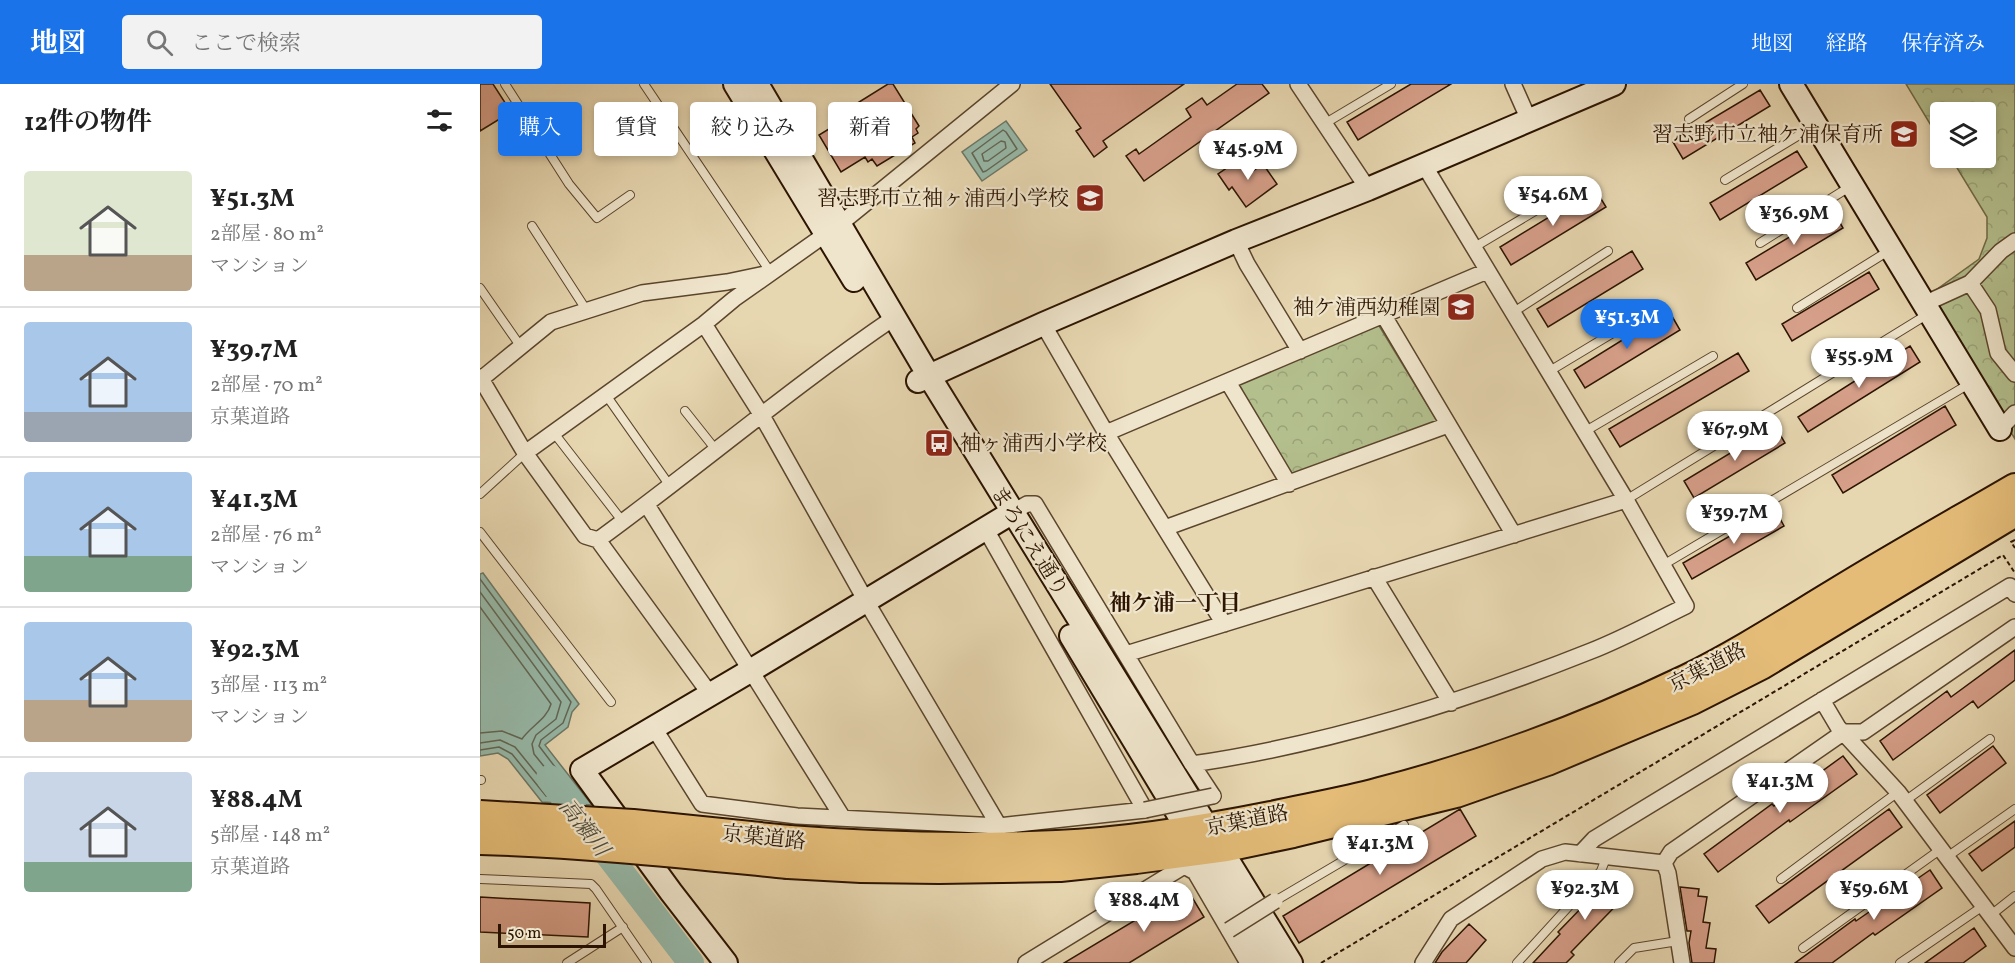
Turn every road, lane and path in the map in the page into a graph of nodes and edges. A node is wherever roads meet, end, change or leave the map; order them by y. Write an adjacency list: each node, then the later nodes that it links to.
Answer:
1 (505, 84): 21 (lane)
2 (644, 84): 31 (lane)
3 (735, 84): 23 (street, まろにえ通り)
4 (757, 84): 23 (street, まろにえ通り)
5 (1298, 84): 14 (street)
6 (1391, 84): 14 (lane)
7 (1513, 84): 13 (street)
8 (1614, 84): 13 (street)
9 (1743, 84): 12 (lane)
10 (1791, 84): 15 (street)
11 (1006, 86): 23 (street)
12 (1689, 119)
13 (1529, 120): 16 (street)
14 (1324, 124): 20 (street)
15 (1816, 125): 17 (lane); 18 (street)
16 (1424, 165): 20 (street); 27 (street)
17 (1725, 180)
18 (1852, 185): 26 (lane); 28 (street)
19 (1575, 187): 27 (lane)
20 (1368, 189): 24 (street)
21 (630, 195)
22 (531, 226): 38 (lane)
23 (833, 229): 31 (street); 42 (street, まろにえ通り)
24 (1236, 241): 44 (street); 46 (street)
25 (2015, 241): 33 (street)
26 (1760, 243)
27 (1473, 248): 30 (street)
28 (1891, 250): 36 (lane); 37 (street)
29 (1608, 251): 40 (lane)
30 (1487, 271): 40 (street); 41 (street)
31 (771, 273): 32 (street); 35 (street)
32 (727, 282): 35 (street); 38 (street)
33 (1970, 284): 37 (street); 49 (street)
34 (480, 288): 45 (lane)
35 (734, 299): 43 (street)
36 (1797, 308)
37 (1927, 309): 53 (street); 68 (lane)
38 (587, 311): 45 (street)
39 (1646, 313): 48 (lane)
40 (1512, 314): 48 (street)
41 (1384, 316): 46 (street); 58 (street)
42 (889, 321): 51 (street, まろにえ通り); 56 (street)
43 (704, 324): 54 (street); 56 (street)
44 (1043, 324): 51 (street); 61 (street)
45 (521, 347): 50 (street)
46 (1300, 351): 52 (street)
47 (1713, 356): 59 (lane)
48 (1548, 372): 59 (street)
49 (2015, 374)
50 (480, 379): 63 (street)
51 (923, 379): 71 (street, まろにえ通り)
52 (1228, 382): 61 (street); 64 (street)
53 (1972, 382): 57 (street); 79 (lane)
54 (606, 395): 60 (street); 65 (lane)
55 (685, 411): 62 (lane)
56 (761, 414): 62 (street); 83 (street)
57 (2007, 421)
58 (1448, 426): 64 (street); 75 (street)
59 (1584, 432): 68 (street)
60 (554, 433): 63 (street); 72 (lane)
61 (1107, 434): 73 (street)
62 (716, 450): 65 (street)
63 (525, 453): 67 (lane); 76 (street)
64 (1289, 484): 73 (street)
65 (670, 486): 69 (street)
66 (2015, 488): 103 (highway, 京葉道路)
67 (480, 494)
68 (1626, 500): 75 (street); 79 (street)
69 (647, 505): 72 (street); 87 (street)
70 (2015, 512): 103 (highway, 京葉道路)
71 (1000, 520): 83 (street); 86 (street); 98 (street); 103 (street, まろにえ通り)
72 (623, 522): 76 (street)
73 (1165, 528): 84 (street)
74 (480, 532): 90 (lane)
75 (1514, 536): 81 (street)
76 (598, 540): 88 (street)
77 (2015, 540): 78 (path)
78 (2015, 548)
79 (1663, 565): 91 (street)
80 (2015, 573): 127 (path)
81 (1374, 578): 84 (street); 91 (street)
82 (2015, 594): 89 (street)
83 (866, 600): 87 (street); 102 (street)
84 (1224, 624): 86 (street)
85 (2015, 627): 93 (street)
86 (1126, 654): 95 (street)
87 (750, 671): 88 (street); 100 (street)
88 (710, 694): 92 (street)
89 (1822, 700): 93 (street); 107 (street)
90 (611, 702)
91 (1451, 704): 95 (street)
92 (654, 728): 100 (street); 120 (street)
93 (1844, 732): 96 (street); 109 (street)
94 (1990, 739): 96 (lane)
95 (1192, 764): 98 (street, bridge)
96 (1902, 797): 106 (street); 111 (lane)
97 (2015, 809): 106 (lane)
98 (1145, 810): 102 (street)
99 (480, 815): 105 (highway, 京葉道路, bridge)
100 (843, 818): 102 (street)
101 (1404, 825): 113 (lane)
102 (999, 826)
103 (1204, 839): 105 (highway, 京葉道路); 125 (street, まろにえ通り); 126 (street, まろにえ通り)
104 (480, 840): 105 (highway, 京葉道路, bridge)
105 (788, 852)
106 (1944, 853): 114 (street); 118 (lane)
107 (1581, 854): 108 (street); 128 (street)
108 (1606, 858): 109 (street); 129 (lane)
109 (1664, 863): 117 (street)
110 (480, 879): 115 (lane)
111 (1781, 879)
112 (2015, 896): 114 (lane)
113 (1275, 901): 116 (street, bridge)
114 (1987, 911): 119 (street); 132 (lane)
115 (622, 927): 121 (lane); 122 (lane)
116 (1229, 930): 123 (street); 124 (street)
117 (1678, 941): 130 (lane); 131 (street)
118 (1803, 948)
119 (2015, 948)
120 (716, 959)
121 (567, 963)
122 (647, 963)
123 (1026, 963)
124 (1248, 963)
125 (1268, 963)
126 (1291, 963)
127 (1321, 963)
128 (1423, 963)
129 (1517, 963)
130 (1619, 963)
131 (1682, 963)
132 (1899, 963)

